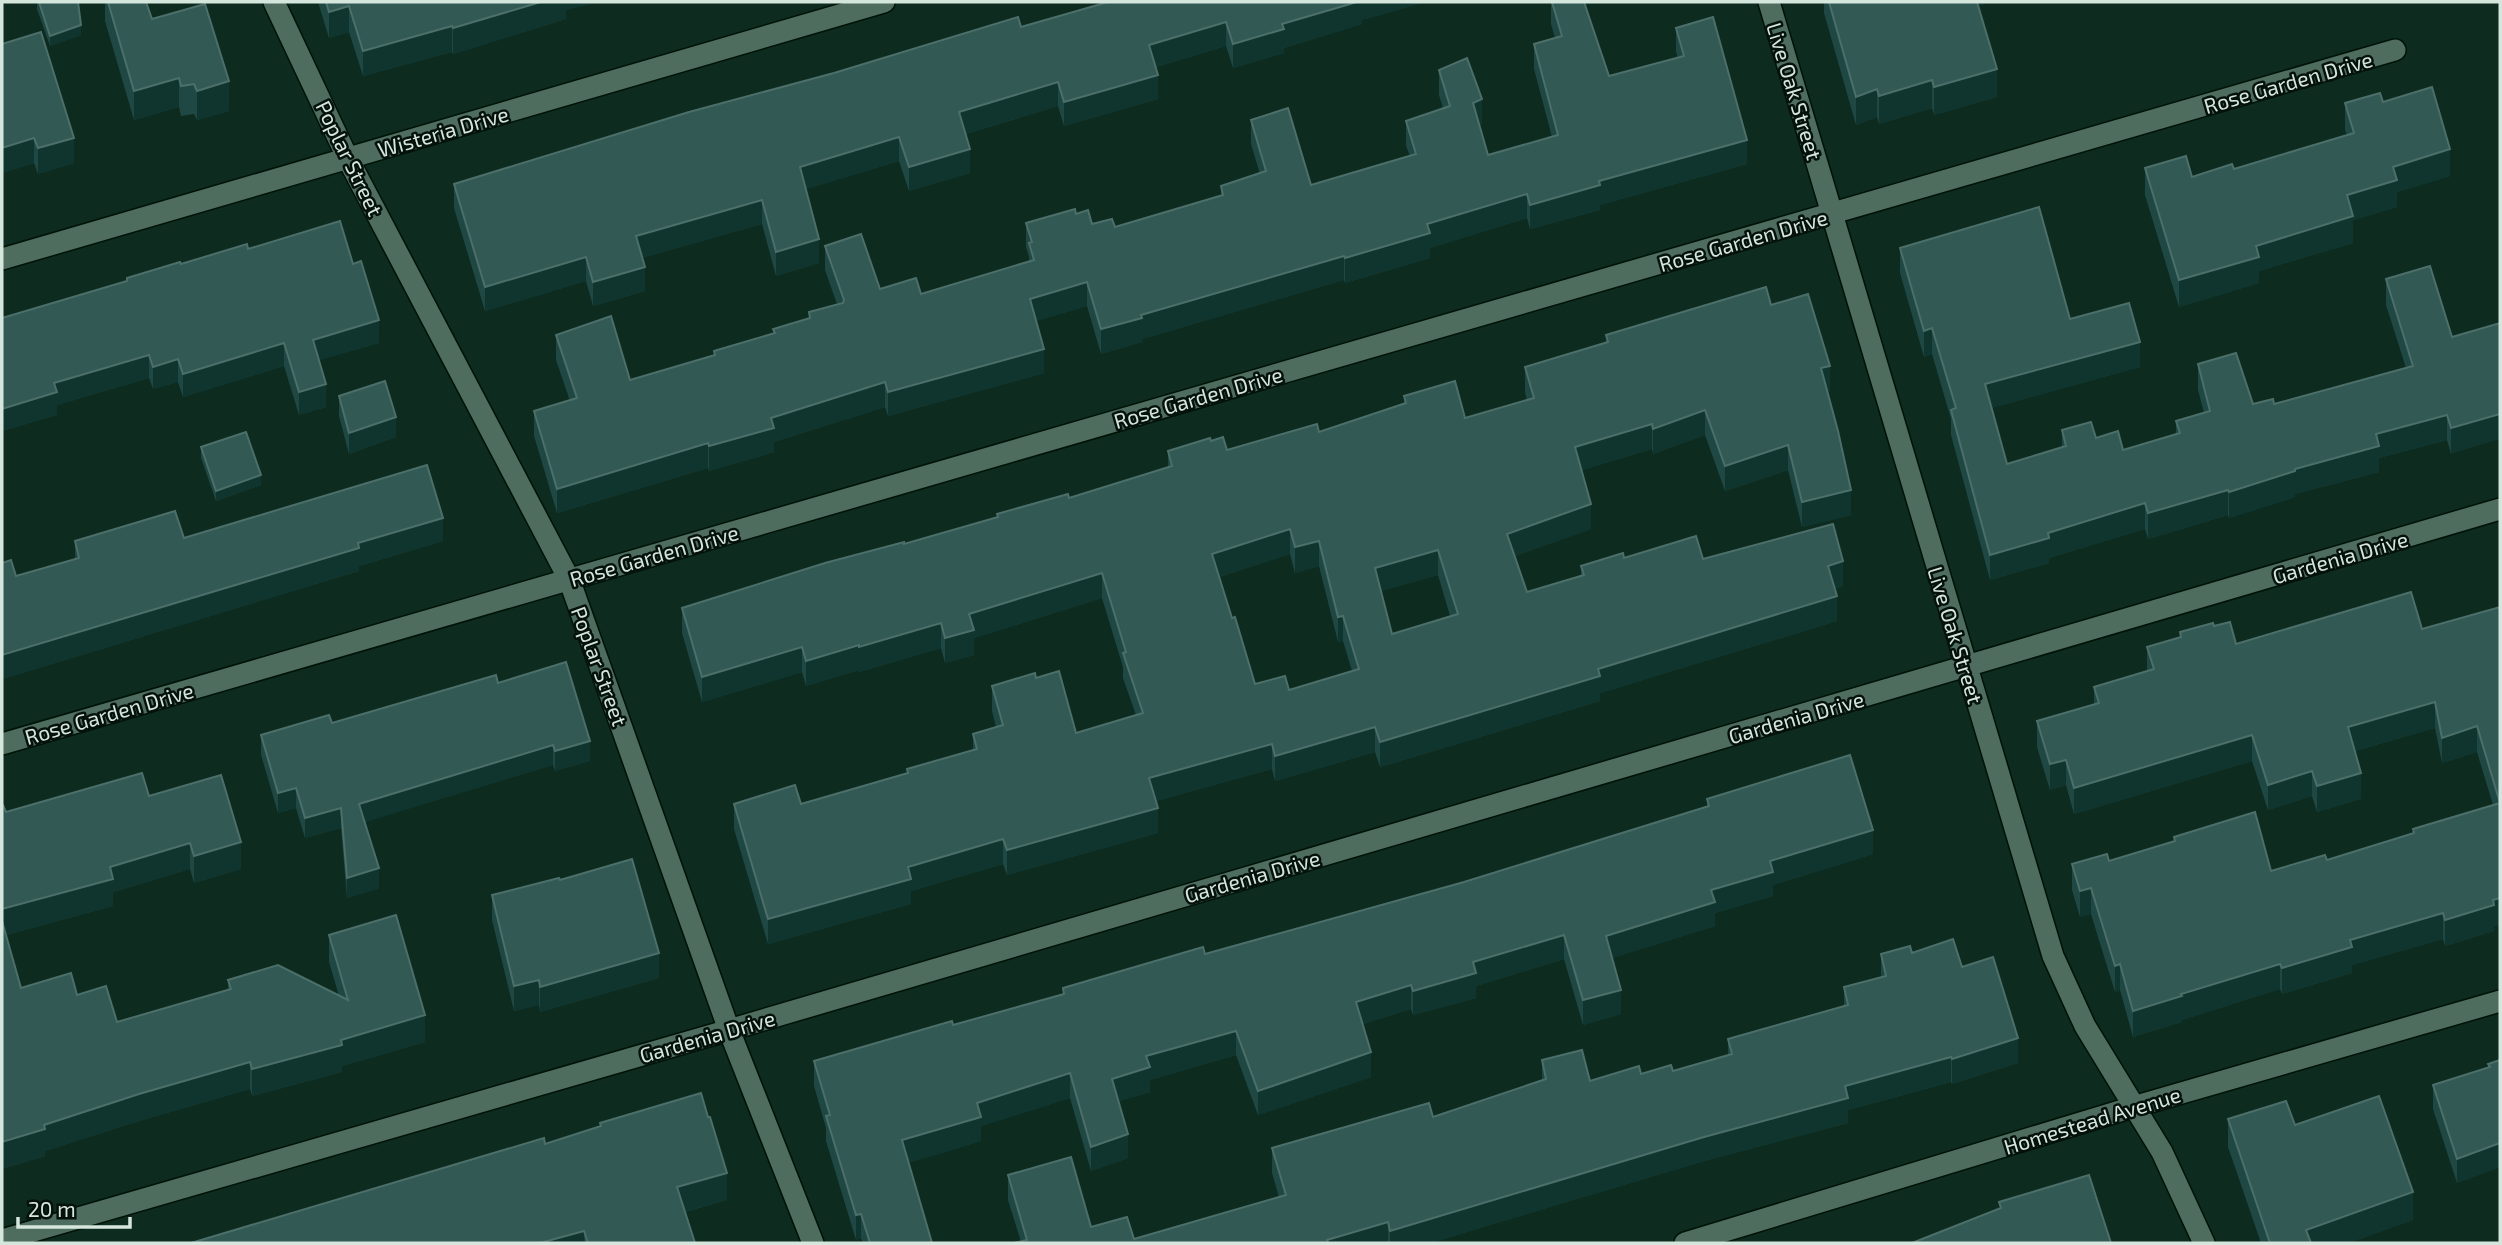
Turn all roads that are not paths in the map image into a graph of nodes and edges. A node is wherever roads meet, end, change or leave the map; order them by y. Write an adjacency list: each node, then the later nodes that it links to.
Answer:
1 (274, 2): 5 (street, Poplar Street)
2 (884, 2): 5 (street, Wisteria Drive)
3 (1769, 2): 6 (street, Live Oak Street)
4 (2395, 50): 6 (street, Rose Garden Drive)
5 (348, 159): 7 (street, Wisteria Drive); 9 (street, Poplar Street)
6 (1832, 214): 9 (street, Rose Garden Drive); 10 (street, Live Oak Street)
7 (2, 259)
8 (2500, 509): 10 (street, Gardenia Drive)
9 (569, 579): 11 (street, Rose Garden Drive); 13 (street, Poplar Street)
10 (1965, 667): 13 (street, Gardenia Drive); 14 (street, Live Oak Street)
11 (2, 744)
12 (2500, 1001): 14 (street, Homestead Avenue)
13 (729, 1030): 15 (street, Gardenia Drive); 16 (street, Poplar Street)
14 (2133, 1107): 17 (street, Homestead Avenue); 18 (street, Live Oak Street)
15 (2, 1240)
16 (813, 1243)
17 (1685, 1243)
18 (2204, 1243)

